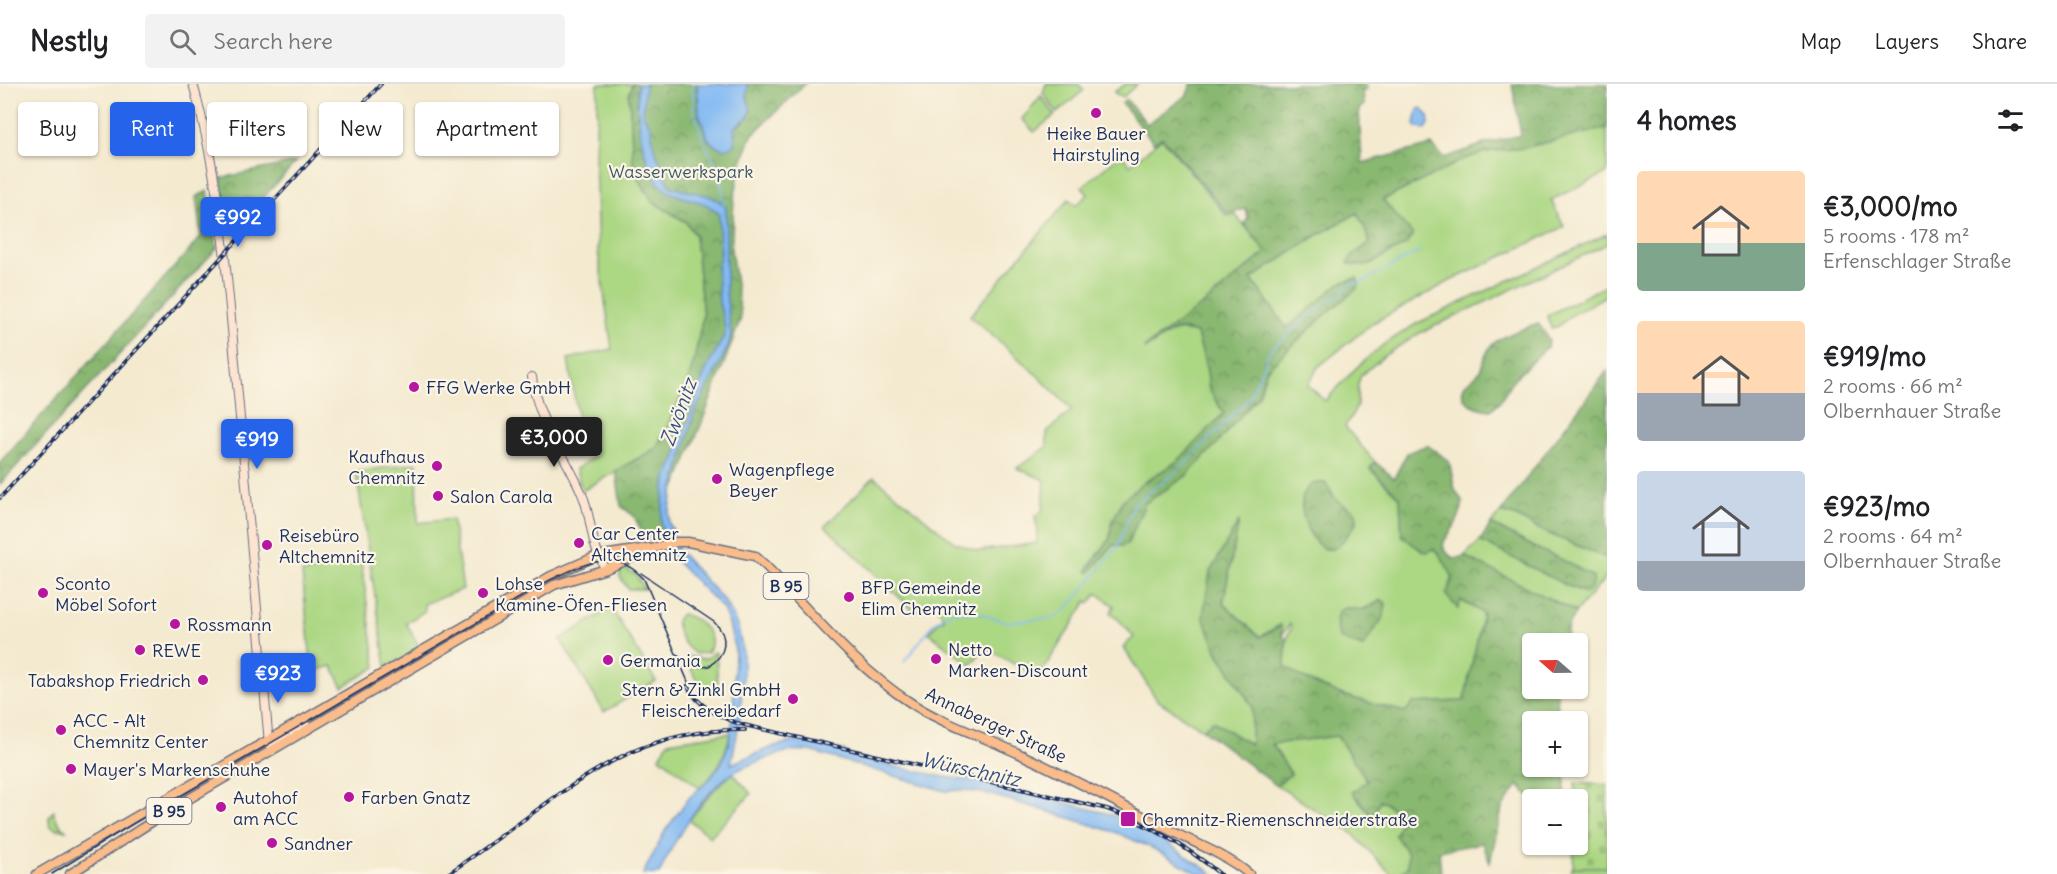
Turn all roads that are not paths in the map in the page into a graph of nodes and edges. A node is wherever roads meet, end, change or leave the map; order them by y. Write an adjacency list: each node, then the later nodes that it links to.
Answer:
1 (193, 84): 6 (street)
2 (532, 377): 4 (street)
3 (660, 546): 4 (main road, Annaberger Straße / B 95); 5 (main road, Annaberger Straße / B 95); 9 (main road, Annaberger Straße / B 95)
4 (597, 556): 5 (street); 6 (main road, Annaberger Straße / B 95)
5 (606, 569): 6 (main road, Annaberger Straße / B 95)
6 (270, 745): 7 (main road, Annaberger Straße / B 95); 8 (main road, Annaberger Straße / B 95)
7 (37, 874)
8 (70, 874)
9 (1249, 874)

